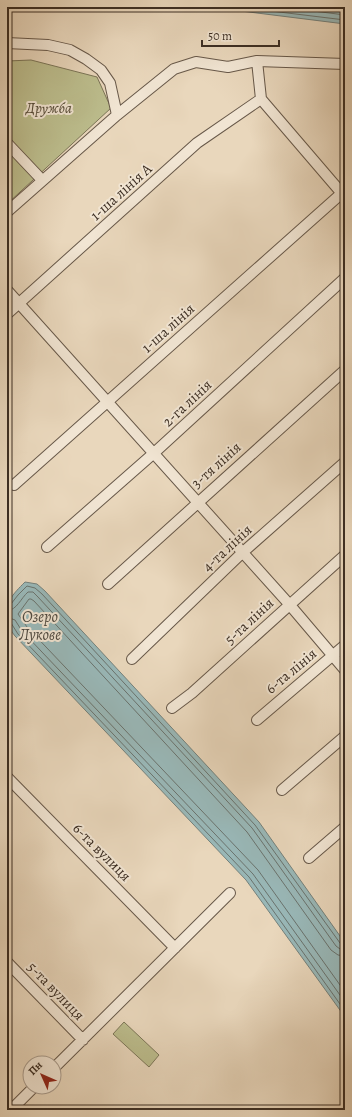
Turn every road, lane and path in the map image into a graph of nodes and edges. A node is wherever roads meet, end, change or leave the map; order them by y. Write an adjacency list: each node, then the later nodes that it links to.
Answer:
1 (7, 44): 5 (street)
2 (257, 62): 3 (street); 4 (street); 5 (street)
3 (345, 64)
4 (261, 99): 8 (street); 12 (street, 1-ша лінія А)
5 (117, 115): 7 (street)
6 (7, 142): 7 (street)
7 (42, 180): 9 (street)
8 (344, 195): 15 (street, 1-ша лінія)
9 (7, 212)
10 (345, 278): 16 (street, 2-га лінія)
11 (7, 290): 12 (street)
12 (19, 304): 13 (street, 1-ша лінія А); 15 (street)
13 (7, 314)
14 (345, 370): 19 (street, 3-тя лінія)
15 (108, 401): 16 (street); 18 (street, 1-ша лінія)
16 (154, 453): 19 (street); 20 (street, 2-га лінія)
17 (345, 462): 21 (street, 4-та лінія)
18 (14, 485)
19 (198, 502): 21 (street); 23 (street, 3-тя лінія)
20 (47, 547)
21 (242, 553): 24 (street); 27 (street, 4-та лінія)
22 (345, 555): 24 (street, 5-та лінія)
23 (108, 584)
24 (289, 604): 26 (street); 29 (street, 5-та лінія)
25 (345, 645): 26 (street, 6-та лінія)
26 (333, 656): 28 (street); 30 (street, 6-та лінія)
27 (132, 658)
28 (345, 670)
29 (172, 708)
30 (257, 720)
31 (345, 736): 33 (street)
32 (7, 777): 37 (street, 6-та вулиця)
33 (282, 790)
34 (345, 827): 35 (street)
35 (309, 858)
36 (230, 893): 37 (street)
37 (175, 948): 39 (street)
38 (7, 962): 39 (street, 5-та вулиця)
39 (83, 1040): 40 (street)
40 (62, 1060)
41 (26, 1095): 42 (street)
42 (11, 1110)

